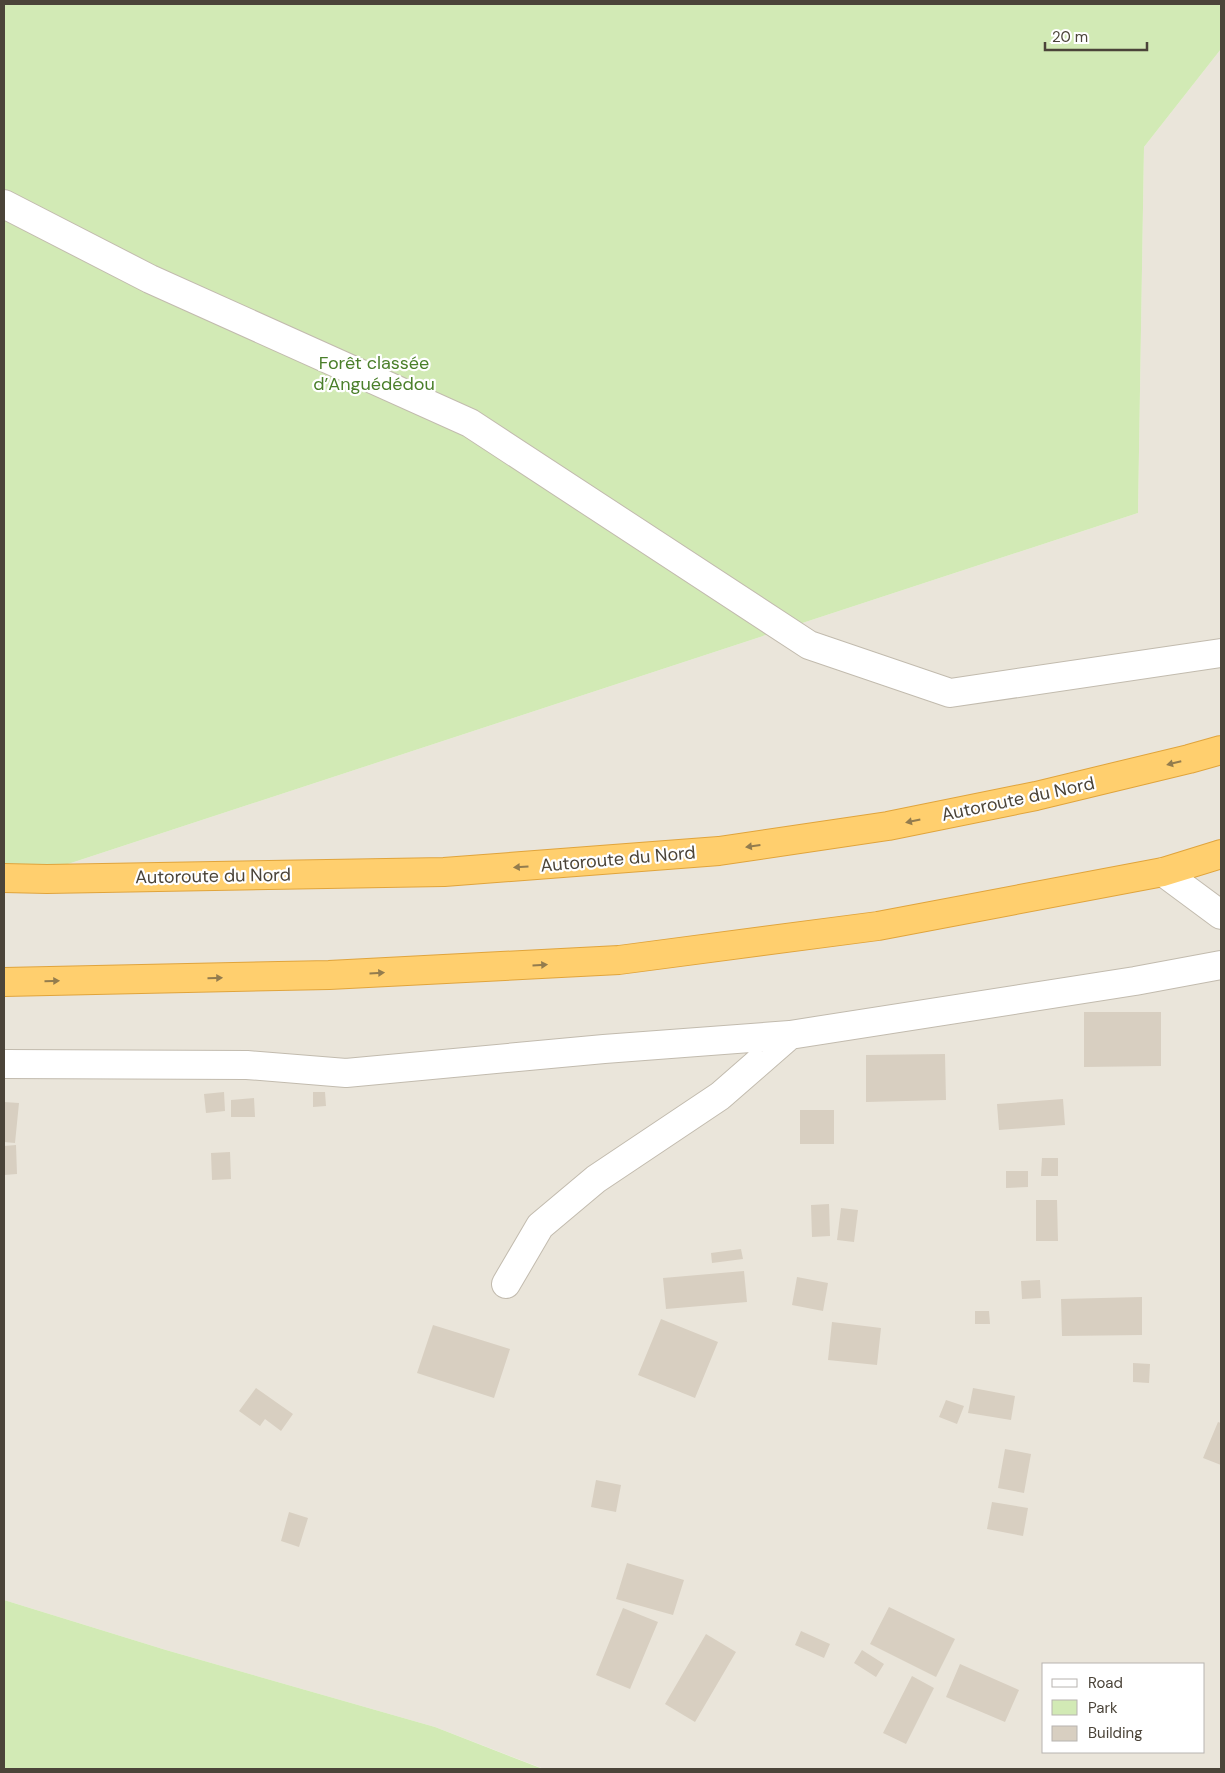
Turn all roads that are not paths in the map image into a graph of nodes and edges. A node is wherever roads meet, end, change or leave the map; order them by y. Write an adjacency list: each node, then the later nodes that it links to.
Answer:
1 (4, 204): 2 (street)
2 (1221, 653)
3 (1221, 750): 6 (highway, Autoroute du Nord, one-way to 6)
4 (1221, 854): 5 (highway)
5 (1163, 872): 7 (street); 9 (highway, one-way to 5)
6 (4, 878)
7 (1221, 915)
8 (1221, 965): 10 (street)
9 (4, 982)
10 (790, 1035): 11 (street); 12 (street)
11 (4, 1064)
12 (506, 1284)

